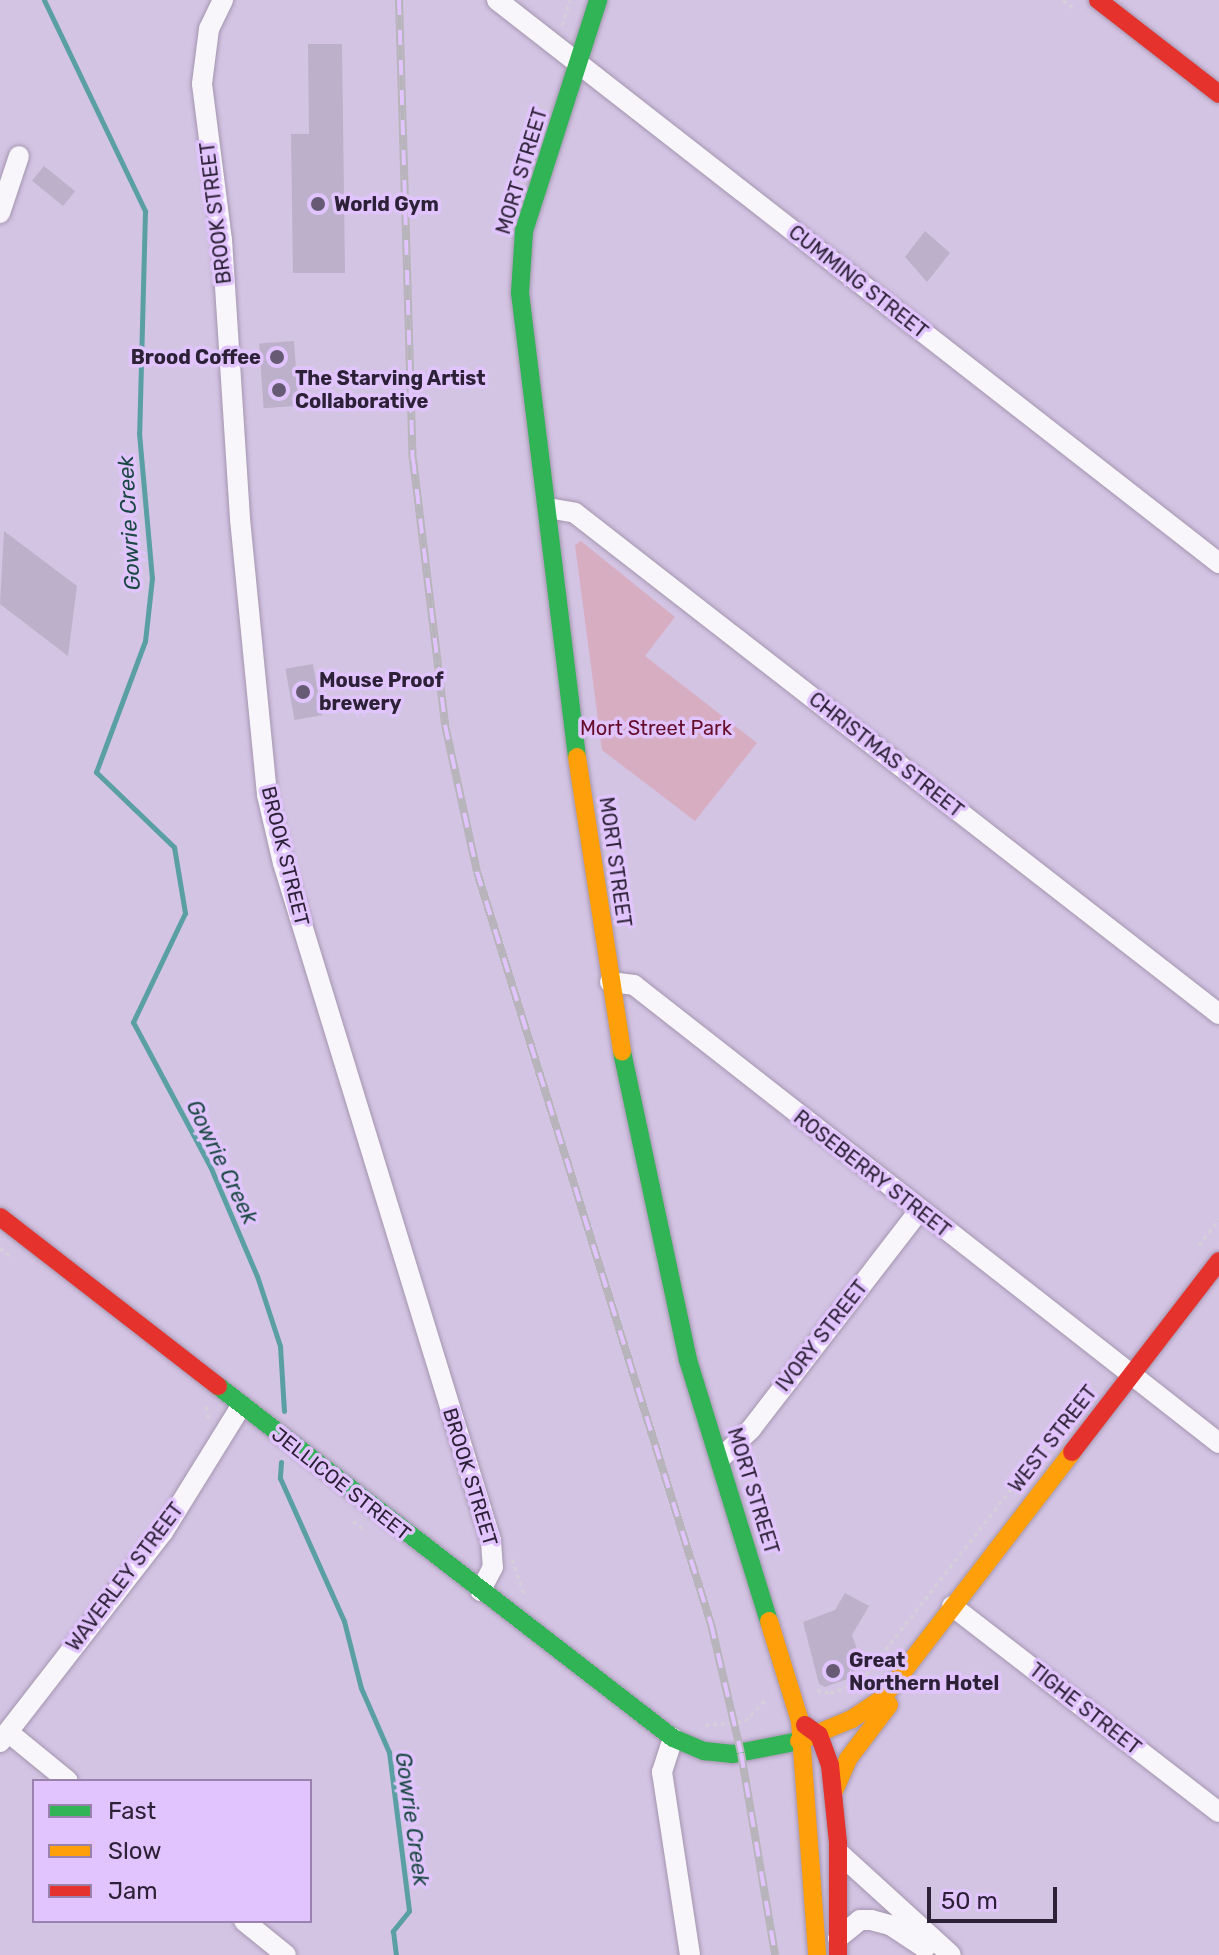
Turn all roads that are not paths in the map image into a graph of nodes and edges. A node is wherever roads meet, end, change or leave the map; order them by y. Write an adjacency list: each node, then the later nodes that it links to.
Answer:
1 (223, 0): 20 (street, BROOK STREET)
2 (497, 0): 5 (street, CUMMING STREET)
3 (598, 0): 5 (main road, MORT STREET)
4 (1098, 0): 6 (main road)
5 (578, 62): 9 (main road, MORT STREET); 10 (street, CUMMING STREET)
6 (1219, 94)
7 (19, 156): 8 (street)
8 (0, 213)
9 (548, 508): 11 (main road, MORT STREET); 12 (street, CHRISTMAS STREET)
10 (1219, 563)
11 (610, 982): 13 (street, ROSEBERRY STREET); 19 (main road, MORT STREET)
12 (1219, 1014)
13 (919, 1211): 16 (street, ROSEBERRY STREET); 19 (street, IVORY STREET)
14 (1, 1220): 17 (main road, JELLICOE STREET)
15 (1219, 1261): 16 (main road, WEST STREET)
16 (1130, 1375): 18 (street, ROSEBERRY STREET); 21 (main road, WEST STREET)
17 (249, 1412): 20 (main road, JELLICOE STREET); 26 (street, WAVERLEY STREET)
18 (1219, 1443)
19 (721, 1458): 24 (main road, MORT STREET)
20 (480, 1591): 27 (main road, JELLICOE STREET)
21 (952, 1606): 22 (main road, WEST STREET); 31 (street, TIGHE STREET)
22 (921, 1644): 23 (main road, WEST STREET); 24 (main road, WEST STREET)
23 (905, 1670): 25 (main road, WEST STREET); 30 (main road)
24 (800, 1721): 25 (main road); 27 (main road); 28 (main road, MORT STREET)
25 (819, 1735): 28 (main road, WEST STREET); 30 (main road)
26 (4, 1737): 29 (street)
27 (680, 1741): 28 (main road, JELLICOE STREET); 36 (street)
28 (799, 1741): 37 (main road, MORT STREET)
29 (65, 1779)
30 (834, 1791): 32 (main road)
31 (1219, 1812)
32 (839, 1853): 34 (main road); 39 (street)
33 (246, 1923): 35 (street)
34 (838, 1946): 38 (street)
35 (286, 1955)
36 (690, 1955)
37 (817, 1955)
38 (935, 1955)
39 (951, 1955)

